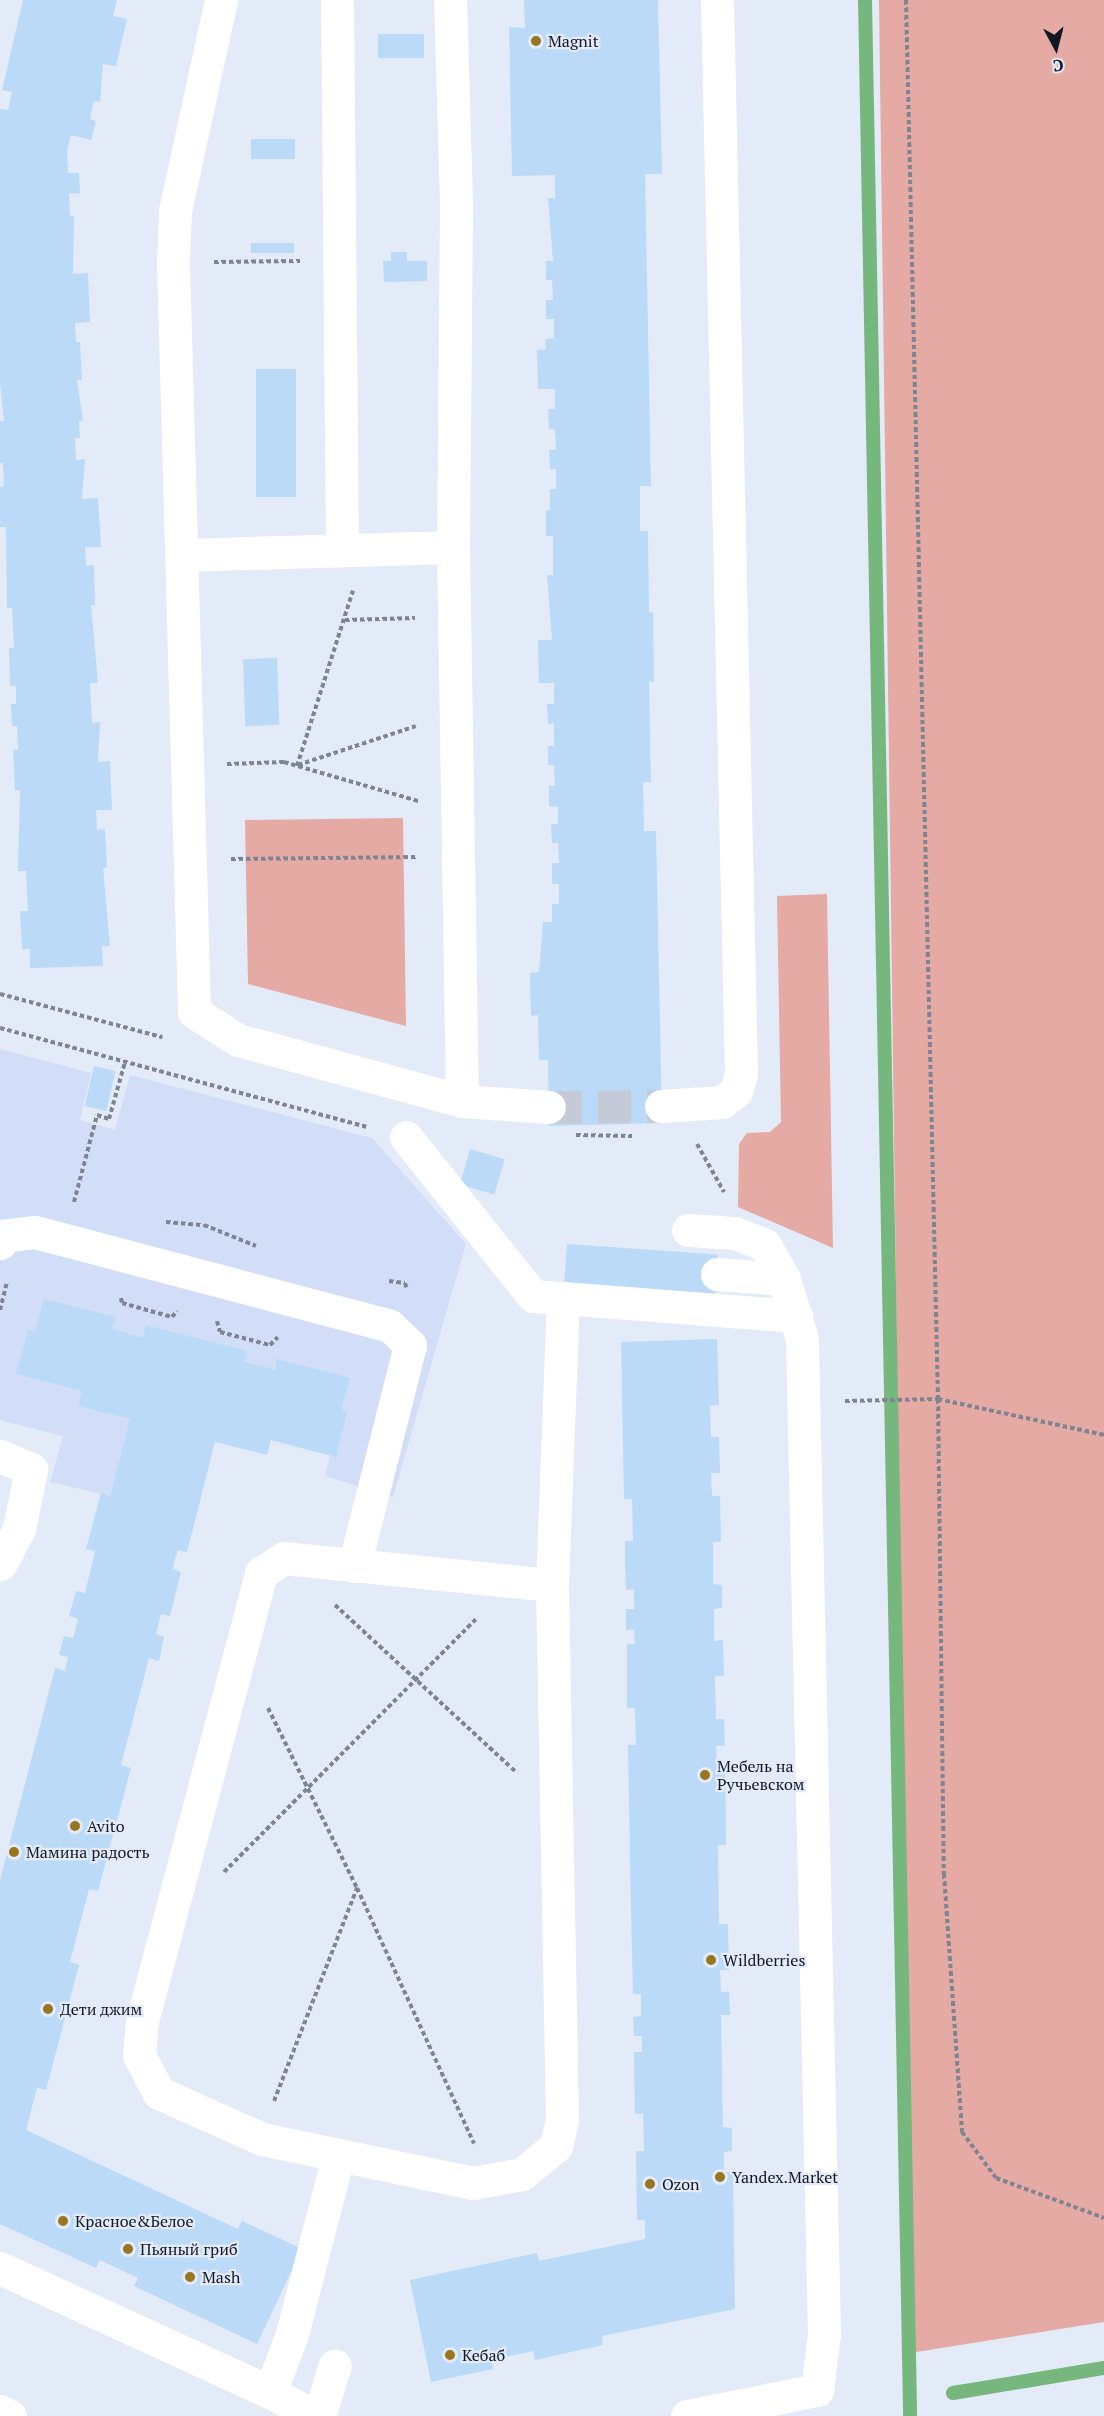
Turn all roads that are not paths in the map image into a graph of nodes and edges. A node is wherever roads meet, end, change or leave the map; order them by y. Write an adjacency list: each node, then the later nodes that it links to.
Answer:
1 (221, 0): 7 (street)
2 (337, 0): 6 (street)
3 (450, 0): 5 (street)
4 (717, 0): 10 (street)
5 (453, 547): 6 (street); 8 (street)
6 (342, 550): 7 (street)
7 (182, 555): 8 (street)
8 (462, 1101): 9 (street)
9 (549, 1107)
10 (665, 1116)
11 (406, 1137): 16 (street)
12 (688, 1230): 15 (street)
13 (0, 1243): 20 (street)
14 (717, 1274): 15 (street)
15 (784, 1279): 17 (street)
16 (563, 1298): 17 (street); 21 (street)
17 (796, 1316): 30 (street)
18 (0, 1456): 19 (street)
19 (0, 1563)
20 (354, 1566): 21 (street); 22 (street)
21 (552, 1585): 22 (street)
22 (338, 2156): 25 (street)
23 (0, 2268): 25 (street)
24 (334, 2365): 29 (street)
25 (270, 2392): 28 (street)
26 (0, 2411): 27 (street)
27 (10, 2416)
28 (314, 2416)
29 (319, 2416)
30 (687, 2416)

